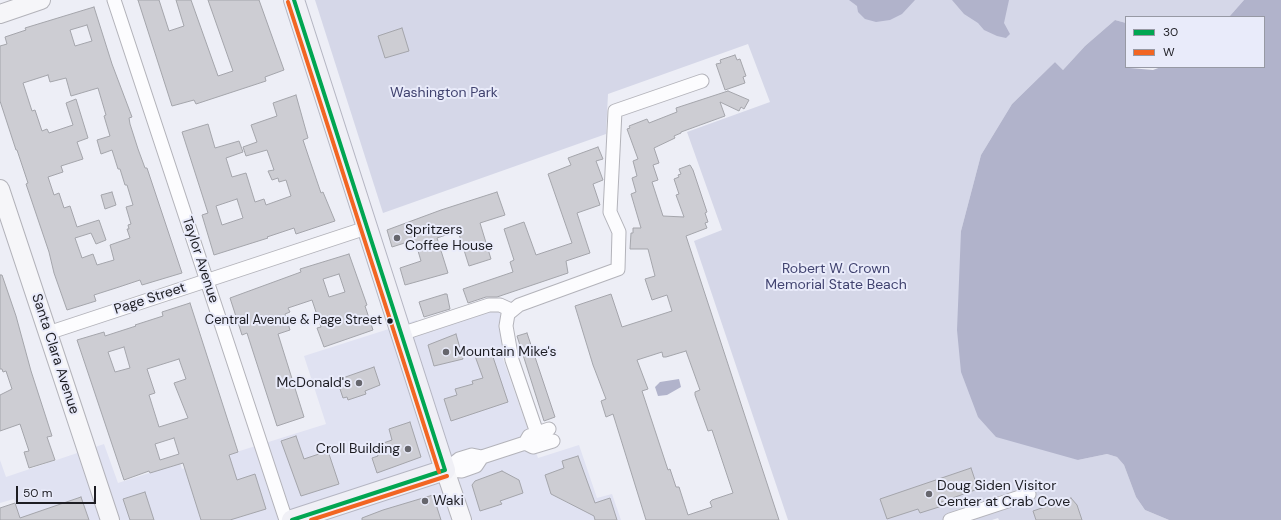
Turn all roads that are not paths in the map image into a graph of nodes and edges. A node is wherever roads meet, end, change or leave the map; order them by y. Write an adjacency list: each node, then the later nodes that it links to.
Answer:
1 (41, 0): 4 (street)
2 (114, 0): 8 (street, Taylor Avenue)
3 (294, 0): 7 (main road)
4 (0, 14)
5 (702, 81): 9 (street)
6 (0, 189): 10 (street, Santa Clara Avenue)
7 (366, 228): 8 (street, Page Street); 11 (main road)
8 (207, 280): 10 (street, Page Street); 15 (street, Taylor Avenue)
9 (511, 310): 11 (street); 12 (street)
10 (48, 333): 14 (street, Santa Clara Avenue)
11 (401, 334): 12 (main road)
12 (445, 470): 16 (main road); 17 (street)
13 (1029, 494): 18 (street)
14 (110, 520)
15 (286, 520)
16 (292, 520)
17 (462, 520)
18 (950, 520)

